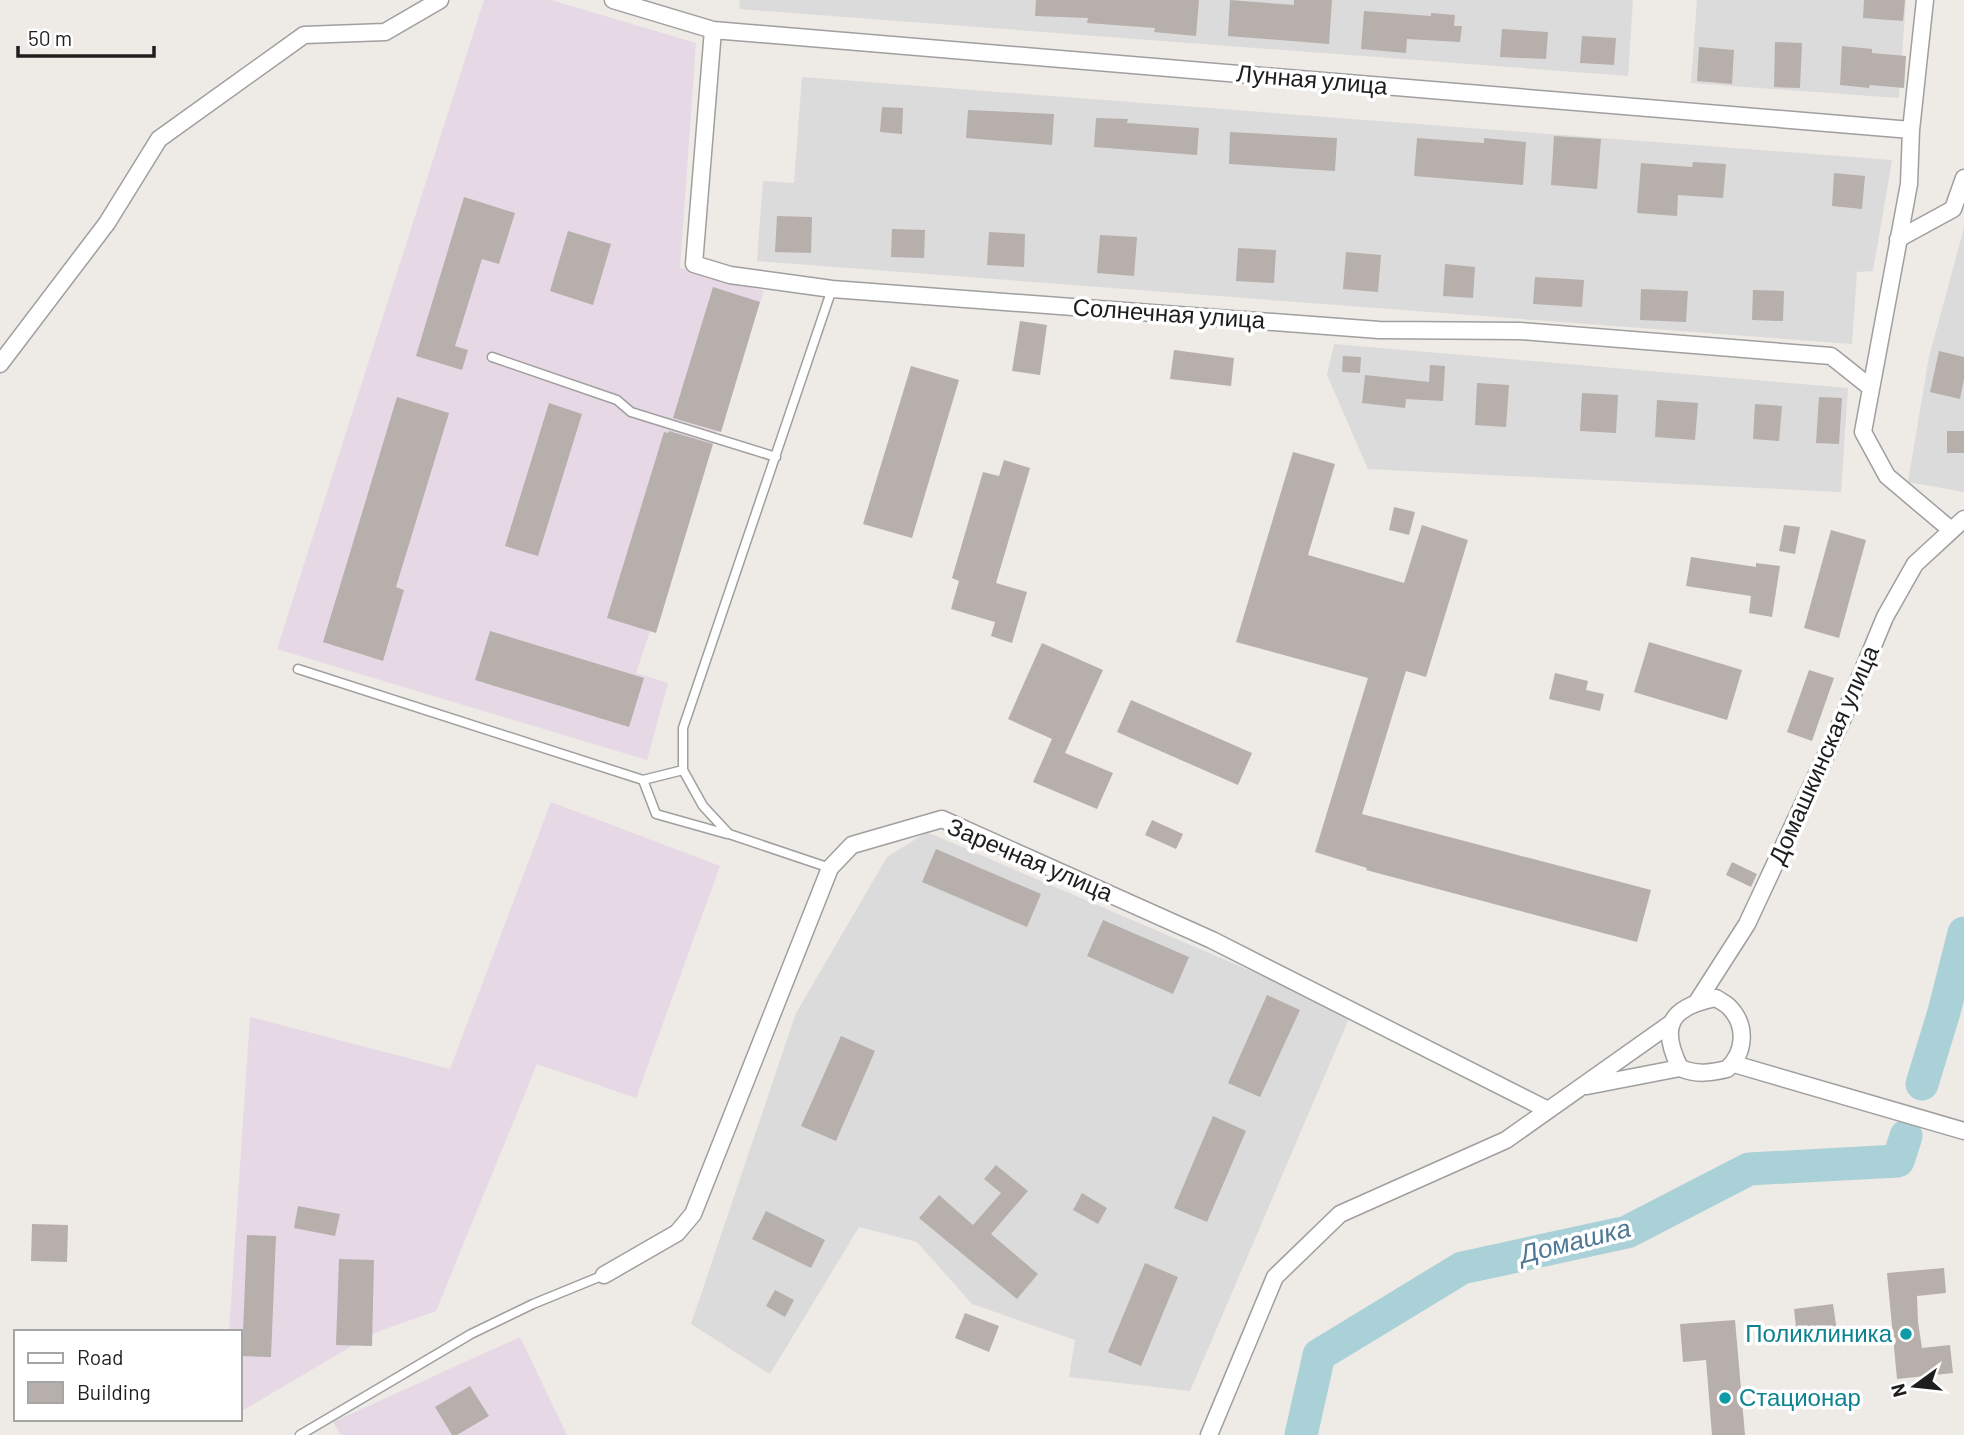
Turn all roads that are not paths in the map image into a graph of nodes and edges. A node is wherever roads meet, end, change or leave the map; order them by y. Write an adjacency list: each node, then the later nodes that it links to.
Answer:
1 (440, 0): 10 (street)
2 (613, 0): 4 (street, Лунная улица)
3 (1924, 0): 5 (street)
4 (713, 30): 5 (street, Лунная улица); 8 (street, Солнечная улица)
5 (1911, 130): 7 (street)
6 (1964, 178): 7 (street)
7 (1898, 239): 11 (street)
8 (832, 289): 11 (street, Солнечная улица); 12 (lane)
9 (492, 357): 12 (lane)
10 (0, 364)
11 (1870, 387): 14 (street)
12 (776, 457): 16 (lane)
13 (1964, 519): 14 (street, Домашкинская улица)
14 (1951, 530): 20 (street, Домашкинская улица)
15 (298, 669): 17 (lane)
16 (683, 770): 17 (lane); 18 (lane)
17 (643, 780): 18 (lane)
18 (729, 834): 19 (lane)
19 (830, 868): 25 (street, Заречная улица); 27 (street, Заречная улица)
20 (1697, 1002): 21 (street); 22 (street)
21 (1670, 1024): 23 (street); 24 (street)
22 (1734, 1063): 23 (street); 26 (street)
23 (1680, 1068): 24 (street)
24 (1581, 1087): 25 (street)
25 (1548, 1110): 29 (street)
26 (1964, 1131)
27 (604, 1275): 28 (lane)
28 (300, 1435)
29 (1209, 1435)

